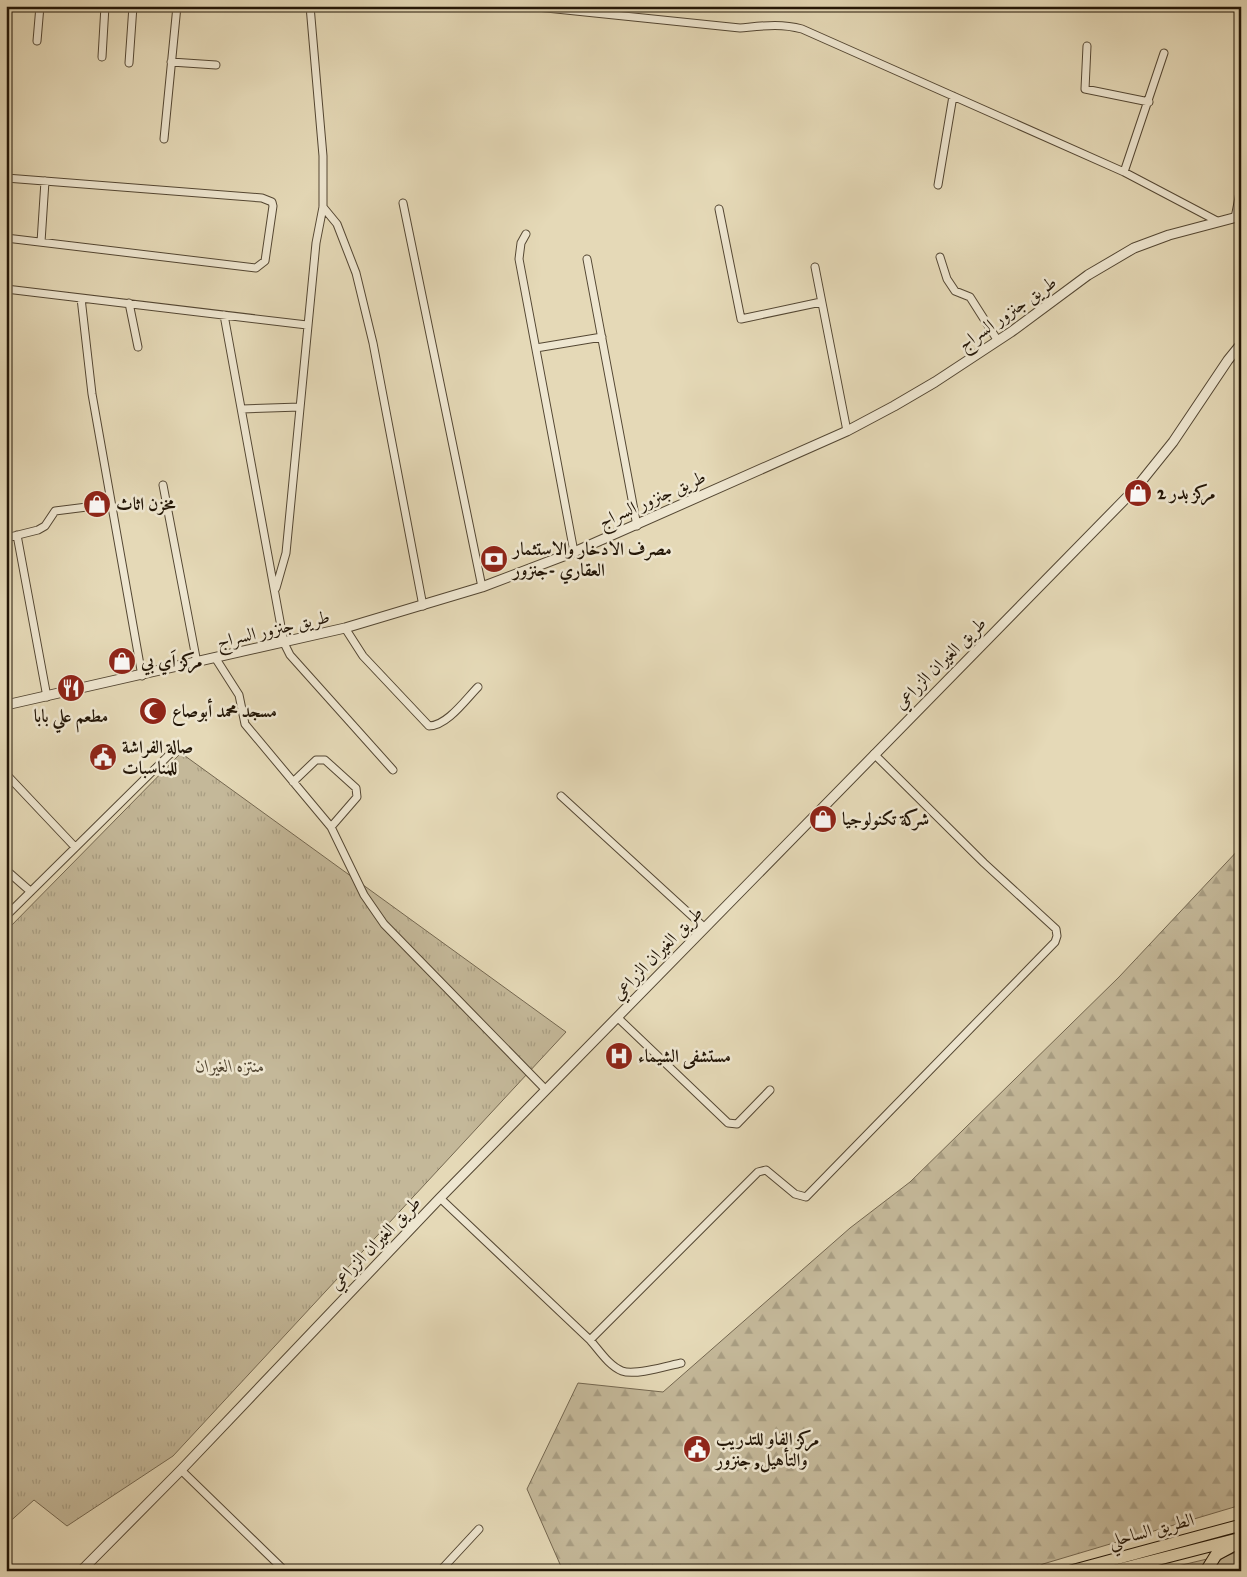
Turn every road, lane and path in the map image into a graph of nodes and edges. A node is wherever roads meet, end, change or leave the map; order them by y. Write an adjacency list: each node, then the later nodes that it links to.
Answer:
1 (40, 6): 7 (street)
2 (105, 6): 10 (street)
3 (133, 6): 12 (street)
4 (177, 6): 11 (street)
5 (310, 6): 23 (street)
6 (527, 6): 14 (street)
7 (37, 41)
8 (1087, 46): 15 (street)
9 (1164, 53): 15 (street)
10 (102, 57)
11 (171, 62): 13 (street); 16 (street)
12 (129, 63)
13 (216, 65)
14 (953, 96): 17 (street); 20 (street)
15 (1149, 102): 17 (street)
16 (164, 139)
17 (1124, 172): 26 (street)
18 (6, 178): 19 (street)
19 (45, 181): 29 (street); 29 (street)
20 (938, 185)
21 (1241, 187): 25 (street)
22 (403, 203): 55 (street)
23 (323, 207): 38 (street); 57 (street)
24 (718, 209): 35 (street)
25 (1239, 219): 26 (street, طريق جنزور السراج)
26 (1219, 222): 40 (street, طريق جنزور السراج)
27 (526, 234): 43 (street)
28 (6, 238): 29 (street)
29 (41, 242)
30 (940, 257): 40 (street)
31 (588, 259): 39 (street)
32 (815, 267): 35 (street)
33 (6, 290): 34 (street)
34 (81, 298): 36 (street); 50 (street)
35 (821, 302): 48 (street)
36 (129, 303): 37 (street); 42 (street)
37 (224, 315): 38 (street); 47 (street)
38 (308, 325): 46 (street)
39 (602, 337): 43 (street); 51 (street)
40 (998, 341): 48 (street, طريق جنزور السراج)
41 (1241, 344): 45 (street, طريق الغيران الزراعي)
42 (138, 347)
43 (536, 348): 54 (street)
44 (1241, 355): 45 (street)
45 (1228, 360): 67 (street, طريق الغيران الزراعي)
46 (300, 408): 47 (street); 56 (street)
47 (242, 409): 56 (street)
48 (847, 431): 51 (street, طريق جنزور السراج)
49 (163, 485): 61 (street)
50 (110, 504): 52 (street); 62 (street)
51 (637, 526): 54 (street, طريق جنزور السراج)
52 (17, 535): 53 (street); 64 (street)
53 (6, 538)
54 (574, 552): 55 (street, طريق جنزور السراج)
55 (482, 587): 57 (street, طريق جنزور السراج)
56 (276, 588): 59 (street)
57 (423, 606): 58 (street, طريق جنزور السراج)
58 (345, 628): 59 (street, طريق جنزور السراج); 63 (street)
59 (284, 643): 60 (street, طريق جنزور السراج); 68 (street)
60 (216, 659): 61 (street, طريق جنزور السراج); 70 (street)
61 (196, 663): 62 (street, طريق جنزور السراج)
62 (142, 676): 64 (street, طريق جنزور السراج)
63 (478, 688)
64 (47, 697): 65 (street, طريق جنزور السراج)
65 (6, 705)
66 (173, 751): 73 (street)
67 (874, 754): 77 (street, طريق الغيران الزراعي); 82 (street)
68 (393, 770)
69 (6, 774): 73 (street)
70 (293, 782): 72 (street); 72 (street)
71 (561, 796): 77 (street)
72 (331, 827): 79 (street)
73 (75, 847): 75 (street)
74 (6, 870): 75 (street)
75 (30, 891): 76 (street)
76 (6, 916)
77 (704, 928): 78 (street, طريق الغيران الزراعي)
78 (617, 1017): 79 (street, طريق الغيران الزراعي); 80 (street)
79 (546, 1090): 81 (street, طريق الغيران الزراعي)
80 (770, 1090)
81 (440, 1198): 82 (street); 84 (street, طريق الغيران الزراعي)
82 (590, 1340): 83 (street)
83 (681, 1363)
84 (181, 1470): 91 (street, طريق الغيران الزراعي); 92 (street)
85 (1241, 1517): 88 (highway)
86 (1241, 1525): 88 (highway, الطريق الساحلي)
87 (479, 1529): 93 (street)
88 (1197, 1535): 94 (highway, الطريق الساحلي)
89 (1241, 1538): 95 (highway, الطريق الساحلي)
90 (1241, 1542): 96 (highway)
91 (81, 1571)
92 (285, 1571)
93 (440, 1571)
94 (1071, 1571)
95 (1113, 1571)
96 (1206, 1571)

